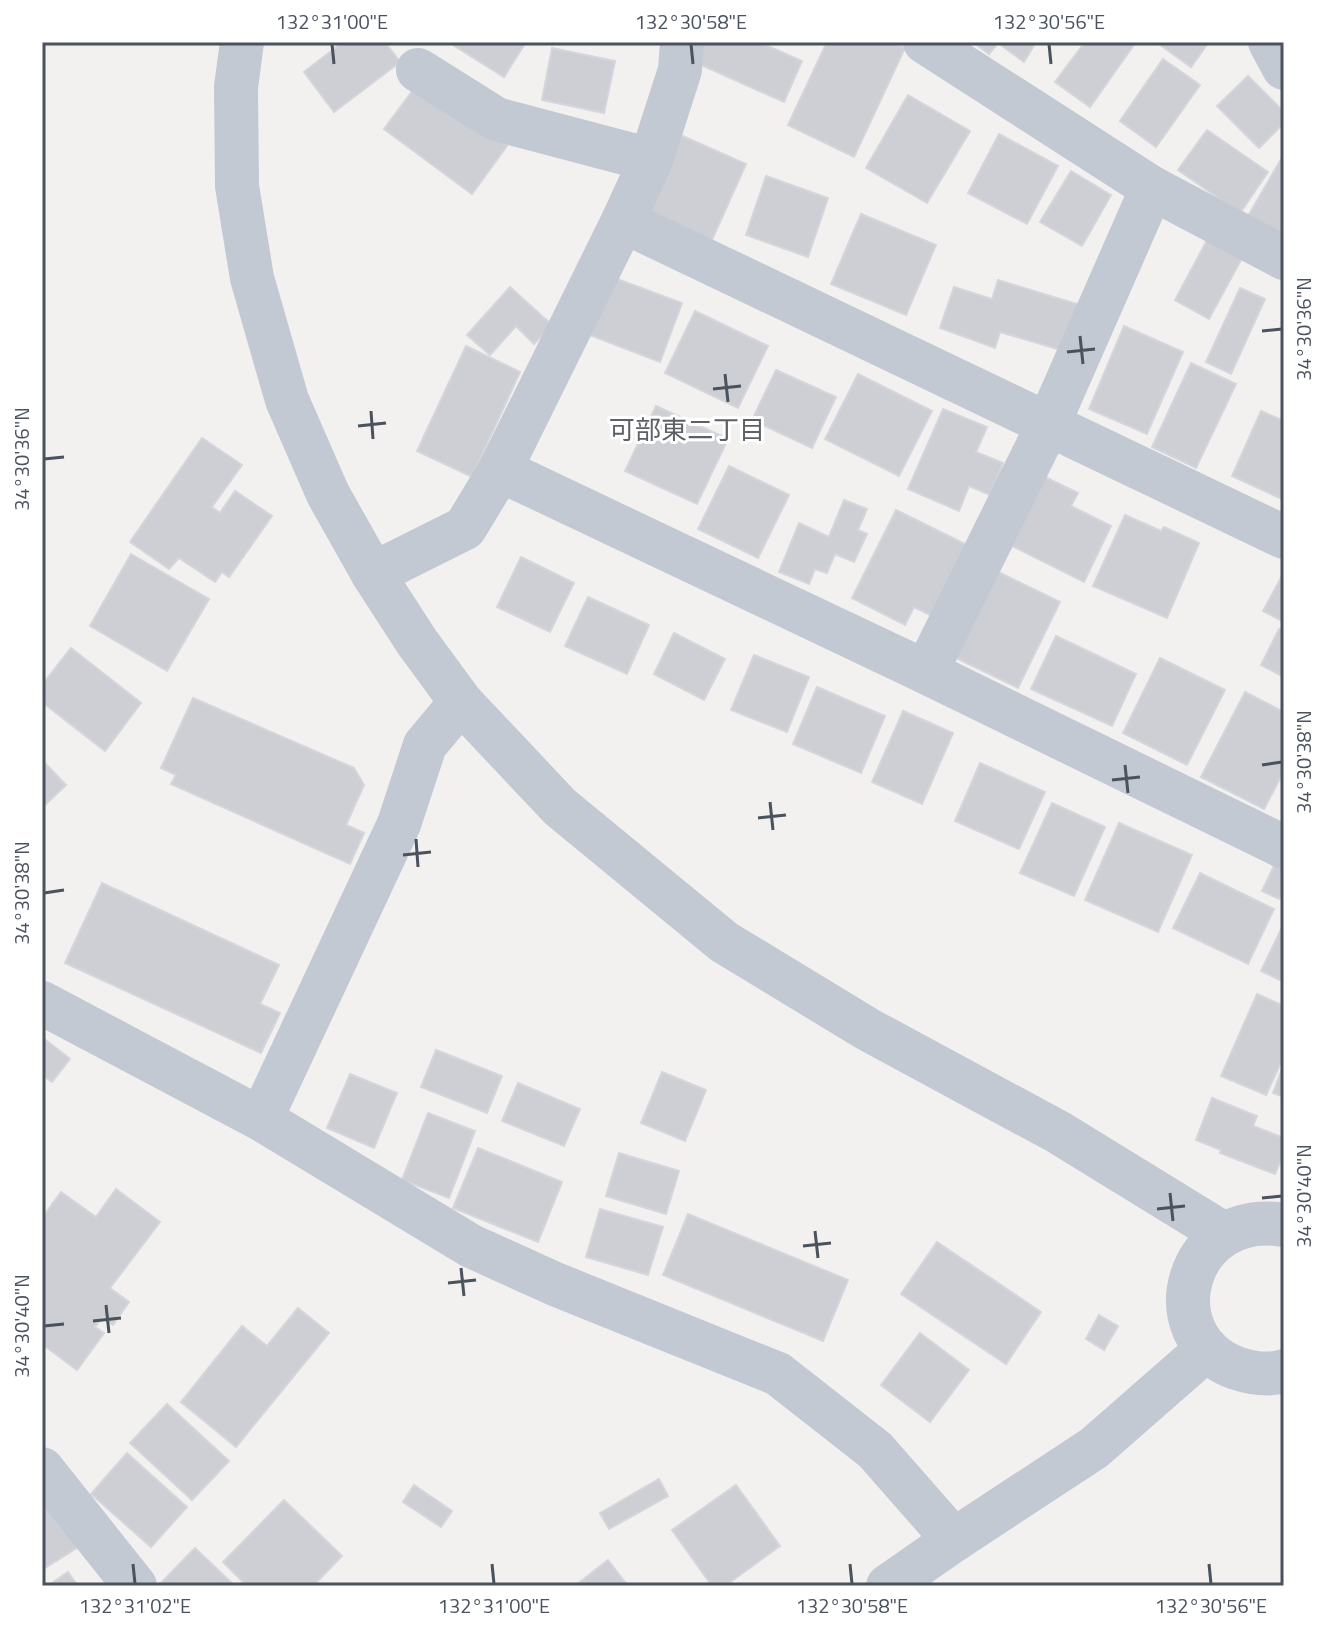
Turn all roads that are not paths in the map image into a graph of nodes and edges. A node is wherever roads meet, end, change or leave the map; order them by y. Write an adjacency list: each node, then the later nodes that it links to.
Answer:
1 (242, 42): 14 (street)
2 (682, 42): 7 (street)
3 (925, 42): 8 (street)
4 (1270, 42): 5 (street)
5 (1284, 68)
6 (418, 70): 7 (street)
7 (651, 160): 9 (street)
8 (1152, 188): 10 (street); 11 (street)
9 (623, 221): 11 (street); 12 (street)
10 (1284, 258)
11 (1048, 425): 13 (street); 15 (street)
12 (500, 470): 14 (street); 15 (street)
13 (1284, 537)
14 (373, 574): 16 (street)
15 (926, 672): 17 (street)
16 (461, 702): 19 (street); 21 (street)
17 (1284, 847)
18 (42, 1003): 19 (street)
19 (261, 1119): 25 (street)
20 (1284, 1225): 21 (street)
21 (1224, 1234): 22 (street)
22 (1207, 1349): 23 (street); 25 (street)
23 (1284, 1371)
24 (42, 1469): 26 (street)
25 (954, 1540): 27 (street)
26 (135, 1586)
27 (888, 1586)

